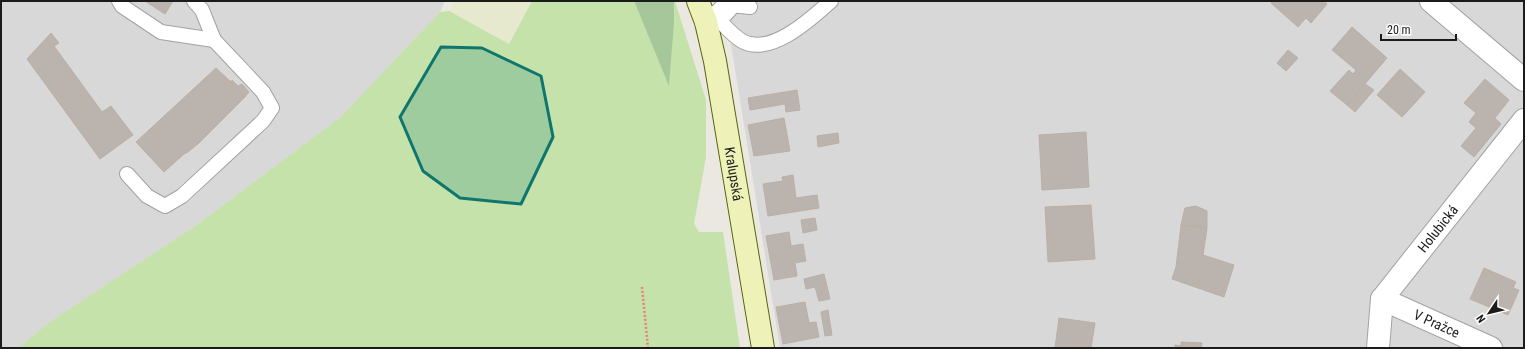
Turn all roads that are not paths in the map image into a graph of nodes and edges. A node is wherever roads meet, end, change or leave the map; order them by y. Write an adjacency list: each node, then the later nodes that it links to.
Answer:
1 (119, 1): 7 (lane)
2 (194, 1): 7 (lane)
3 (698, 1): 6 (street, Kralupská)
4 (831, 1): 6 (lane)
5 (1431, 1): 8 (street)
6 (727, 11): 12 (street, Kralupská)
7 (214, 40): 10 (lane)
8 (1524, 80)
9 (1524, 120): 11 (street, Holubická)
10 (126, 174)
11 (1382, 299): 13 (street); 14 (street, V Pražce)
12 (763, 348)
13 (1378, 348)
14 (1491, 348)

